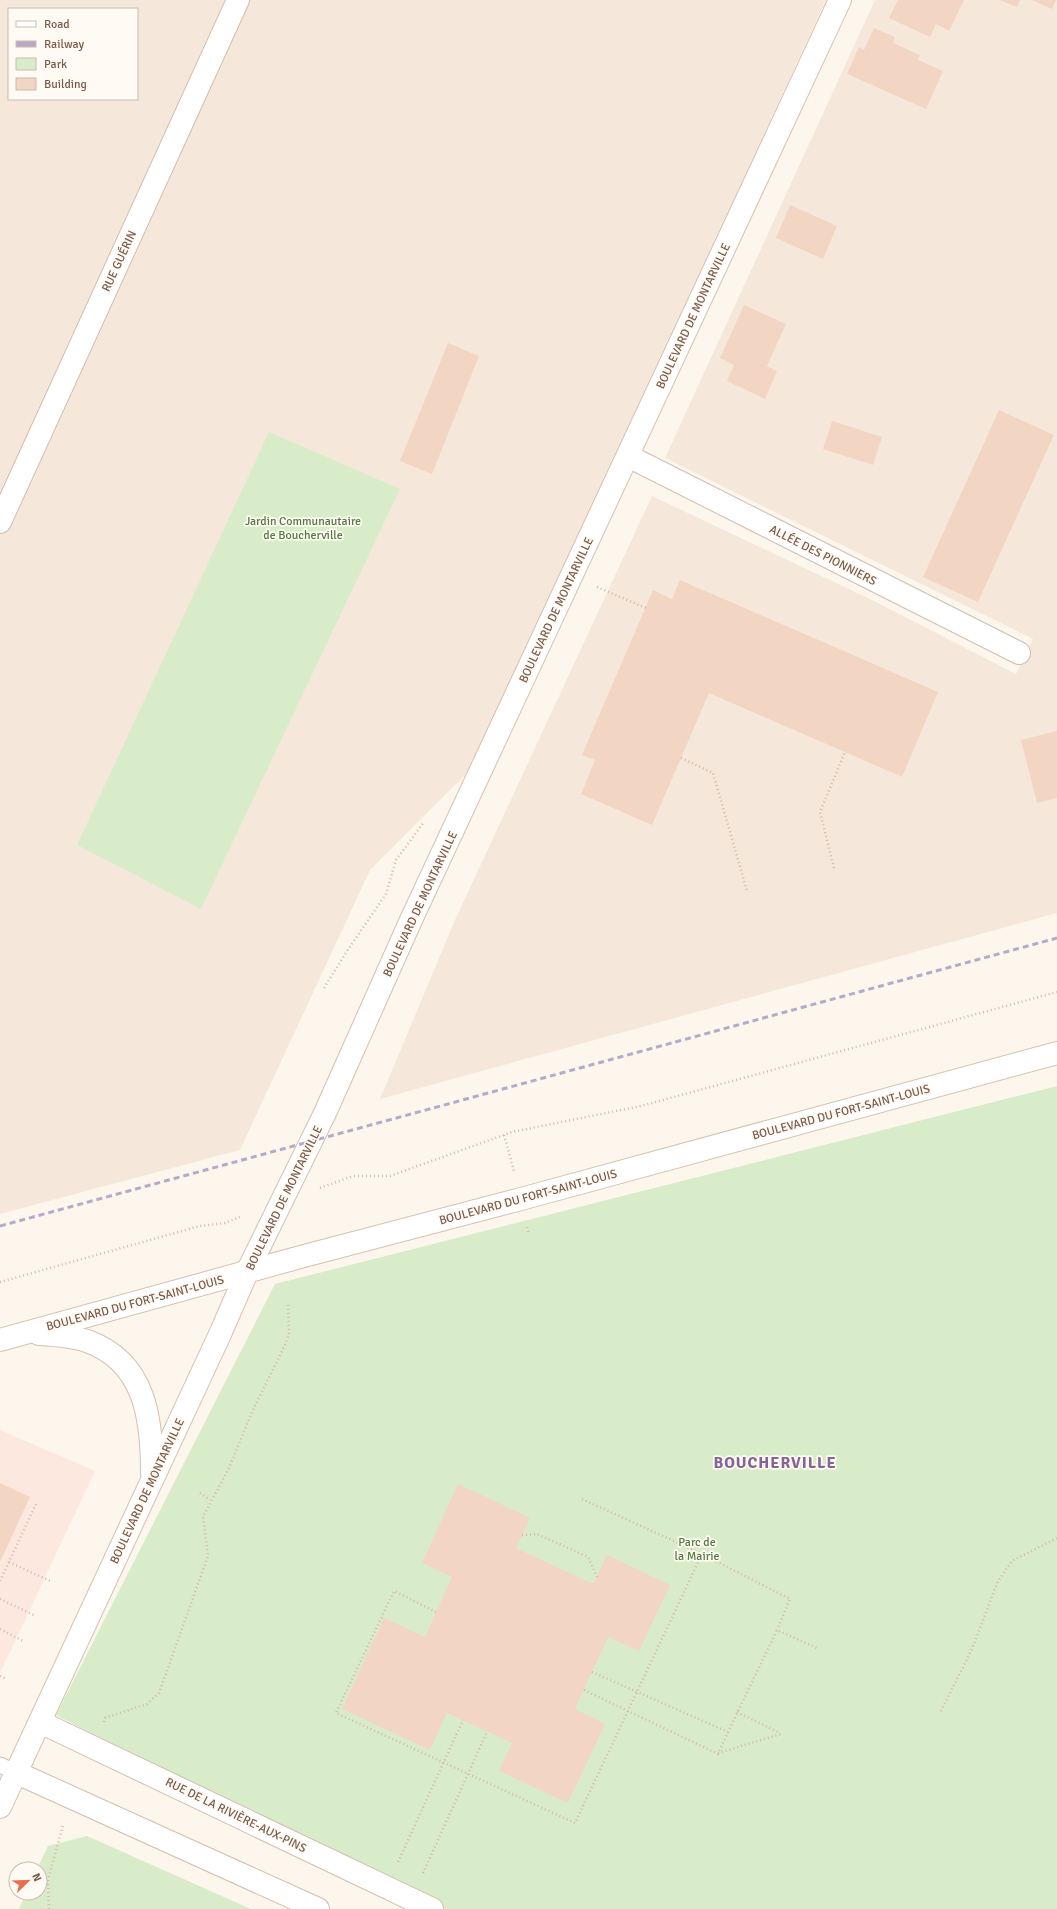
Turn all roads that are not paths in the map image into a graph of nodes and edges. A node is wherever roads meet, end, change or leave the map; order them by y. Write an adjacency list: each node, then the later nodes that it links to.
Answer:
1 (238, 0): 4 (street, RUE GUÉRIN)
2 (840, 0): 3 (street, BOULEVARD DE MONTARVILLE)
3 (628, 456): 5 (street, ALLÉE DES PIONNIERS); 7 (street, BOULEVARD DE MONTARVILLE)
4 (0, 522)
5 (1019, 653)
6 (1057, 1053): 7 (street, BOULEVARD DU FORT-SAINT-LOUIS)
7 (247, 1272): 8 (street, BOULEVARD DU FORT-SAINT-LOUIS); 10 (street, BOULEVARD DE MONTARVILLE)
8 (23, 1334): 9 (street, BOULEVARD DU FORT-SAINT-LOUIS); 10 (street)
9 (0, 1340)
10 (152, 1478): 11 (street, BOULEVARD DE MONTARVILLE)
11 (40, 1722): 12 (street, BOULEVARD DE MONTARVILLE); 15 (street, RUE DE LA RIVIÈRE-AUX-PINS)
12 (8, 1768): 13 (street, BOULEVARD DE MONTARVILLE); 14 (street)
13 (0, 1808)
14 (318, 1909)
15 (432, 1909)

